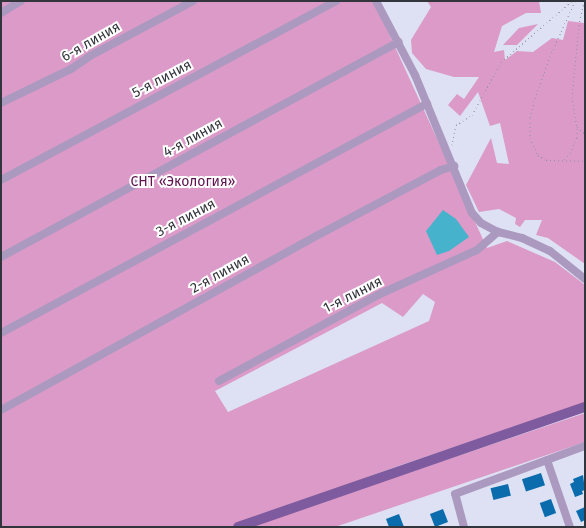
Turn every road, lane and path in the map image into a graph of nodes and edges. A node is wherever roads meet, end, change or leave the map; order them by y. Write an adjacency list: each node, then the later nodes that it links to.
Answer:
1 (21, 1): 8 (street)
2 (193, 1): 10 (street, 6-я линия)
3 (336, 1): 18 (street, 5-я линия)
4 (376, 1): 9 (street)
5 (572, 1): 14 (path)
6 (575, 1): 15 (path)
7 (584, 1): 12 (path)
8 (1, 13)
9 (399, 42): 11 (street); 20 (street, 4-я линия)
10 (1, 103)
11 (427, 104): 17 (street); 22 (street, 3-я линия)
12 (577, 127): 13 (path); 15 (path)
13 (585, 134)
14 (452, 148)
15 (563, 160): 16 (path)
16 (585, 161)
17 (454, 166): 19 (street); 25 (street, 2-я линия)
18 (1, 180)
19 (498, 232): 21 (street); 23 (street, 1-я линия)
20 (1, 257)
21 (585, 279)
22 (1, 333)
23 (219, 381)
24 (585, 408): 28 (main road)
25 (1, 410)
26 (585, 446): 27 (street)
27 (547, 460): 29 (street); 30 (street)
28 (238, 527)
29 (464, 527)
30 (570, 527)

